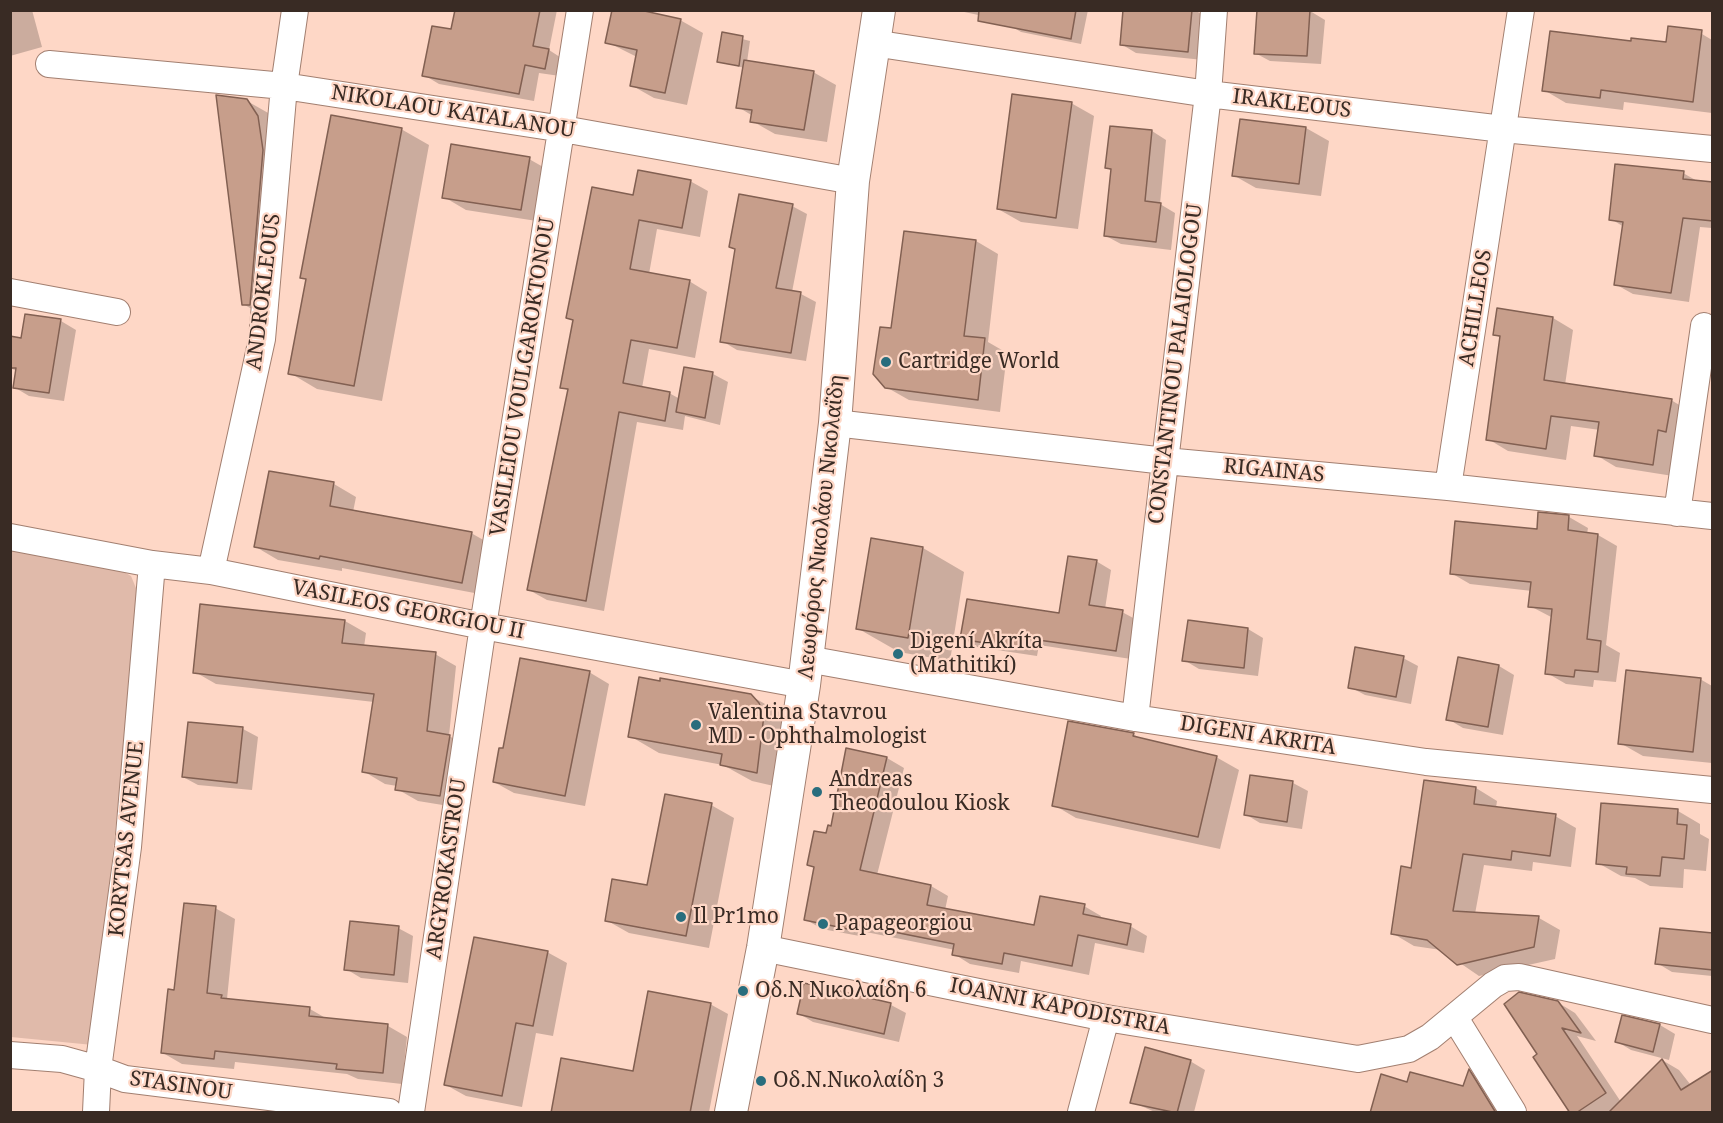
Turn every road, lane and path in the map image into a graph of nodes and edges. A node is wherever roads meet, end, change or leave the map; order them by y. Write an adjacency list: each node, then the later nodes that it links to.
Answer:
1 (295, 10): 8 (street, ANDROKLEOUS)
2 (580, 10): 10 (street, VASILEIOU VOULGAROKTONOU)
3 (879, 10): 6 (street, Λεωφόρος Νικολάου Νικολαΐδη)
4 (1214, 10): 9 (street, CONSTANTINOU PALAIOLOGOU)
5 (1521, 10): 11 (street, ACHILLEOS)
6 (873, 43): 9 (street, IRAKLEOUS); 13 (street, Λεωφόρος Νικολάου Νικολαΐδη)
7 (49, 64): 8 (street, NIKOLAOU KATALANOU)
8 (284, 86): 10 (street, NIKOLAOU KATALANOU); 24 (street, ANDROKLEOUS)
9 (1208, 94): 11 (street, IRAKLEOUS); 18 (street, CONSTANTINOU PALAIOLOGOU)
10 (563, 129): 13 (street, NIKOLAOU KATALANOU); 25 (street, VASILEIOU VOULGAROKTONOU)
11 (1503, 129): 12 (street, IRAKLEOUS); 19 (street, ACHILLEOS)
12 (1713, 149)
13 (853, 181): 17 (street, Λεωφόρος Νικολάου Νικολαΐδη)
14 (10, 292): 15 (street)
15 (117, 312)
16 (1704, 326): 20 (street)
17 (836, 423): 18 (street, RIGAINAS); 26 (street, Λεωφόρος Νικολάου Νικολαΐδη)
18 (1165, 461): 19 (street, RIGAINAS); 27 (street, CONSTANTINOU PALAIOLOGOU)
19 (1448, 487): 20 (street, RIGAINAS)
20 (1677, 513): 21 (street, RIGAINAS)
21 (1713, 516)
22 (10, 537): 23 (street, VASILEOS GEORGIOU II)
23 (152, 564): 24 (street, VASILEOS GEORGIOU II); 34 (street, KORYTSAS AVENUE)
24 (211, 571): 25 (street, VASILEOS GEORGIOU II)
25 (483, 626): 26 (street, VASILEOS GEORGIOU II); 37 (street, ARGYROKASTROU)
26 (806, 672): 27 (street, DIGENI AKRITA); 29 (street, Λεωφόρος Νικολάου Νικολαΐδη)
27 (1135, 718): 28 (street, DIGENI AKRITA)
28 (1713, 790)
29 (763, 948): 30 (street, IOANNI KAPODISTRIA); 38 (street, Λεωφόρος Νικολάου Νικολαΐδη)
30 (1106, 1018): 31 (street, IOANNI KAPODISTRIA); 39 (street)
31 (1455, 1018): 32 (street); 40 (street)
32 (1713, 1020)
33 (10, 1055): 34 (street, STASINOU)
34 (98, 1069): 35 (street, KORYTSAS AVENUE); 36 (street, STASINOU)
35 (96, 1113)
36 (389, 1113)
37 (411, 1113)
38 (731, 1113)
39 (1081, 1113)
40 (1513, 1113)

